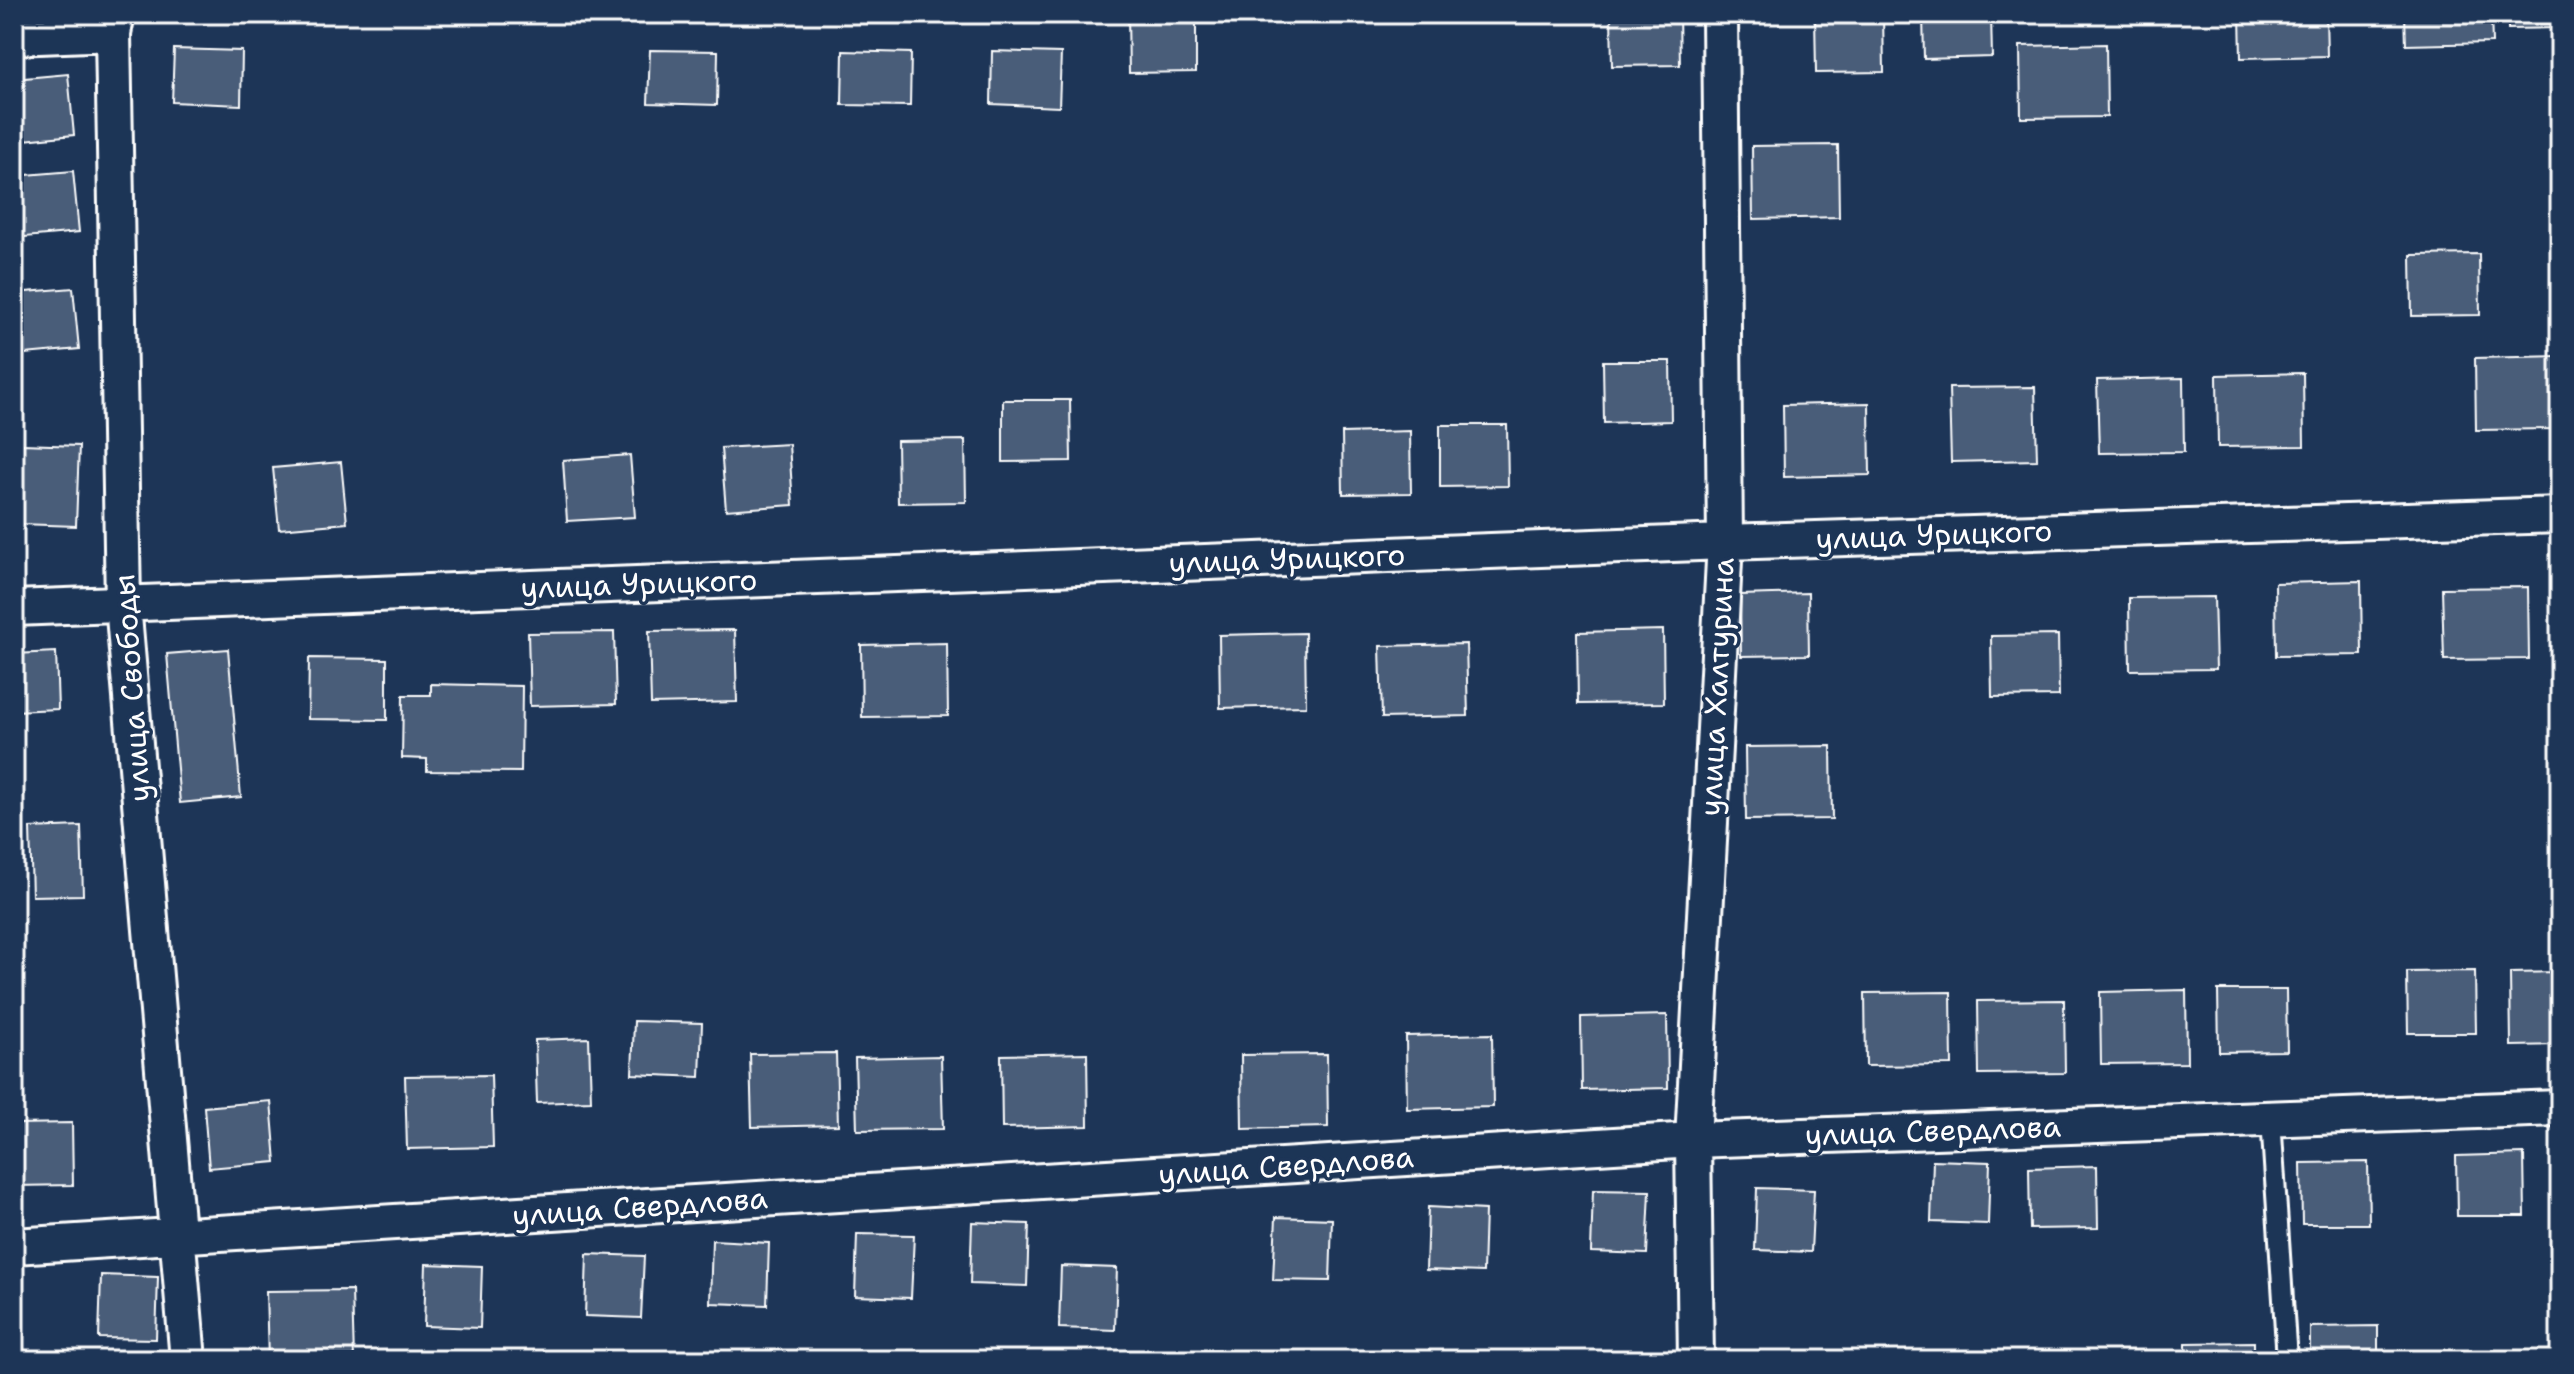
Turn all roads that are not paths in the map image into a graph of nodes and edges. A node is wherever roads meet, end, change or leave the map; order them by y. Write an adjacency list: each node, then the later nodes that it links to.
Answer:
1 (1720, 14): 5 (street, улица Халтурина)
2 (115, 24): 3 (street); 6 (street, улица Свободы)
3 (14, 37)
4 (2560, 515): 5 (street, улица Урицкого)
5 (1725, 542): 6 (street, улица Урицкого); 10 (street, улица Халтурина)
6 (123, 604): 7 (street, улица Урицкого); 11 (street, улица Свободы)
7 (14, 608)
8 (2560, 1108): 9 (street, улица Свердлова)
9 (2271, 1119): 10 (street, улица Свердлова); 15 (lane)
10 (1693, 1140): 11 (street, улица Свердлова); 14 (street, улица Халтурина)
11 (178, 1236): 12 (street, улица Свердлова); 13 (street, улица Свободы)
12 (14, 1246)
13 (188, 1360)
14 (1696, 1360)
15 (2287, 1360)

